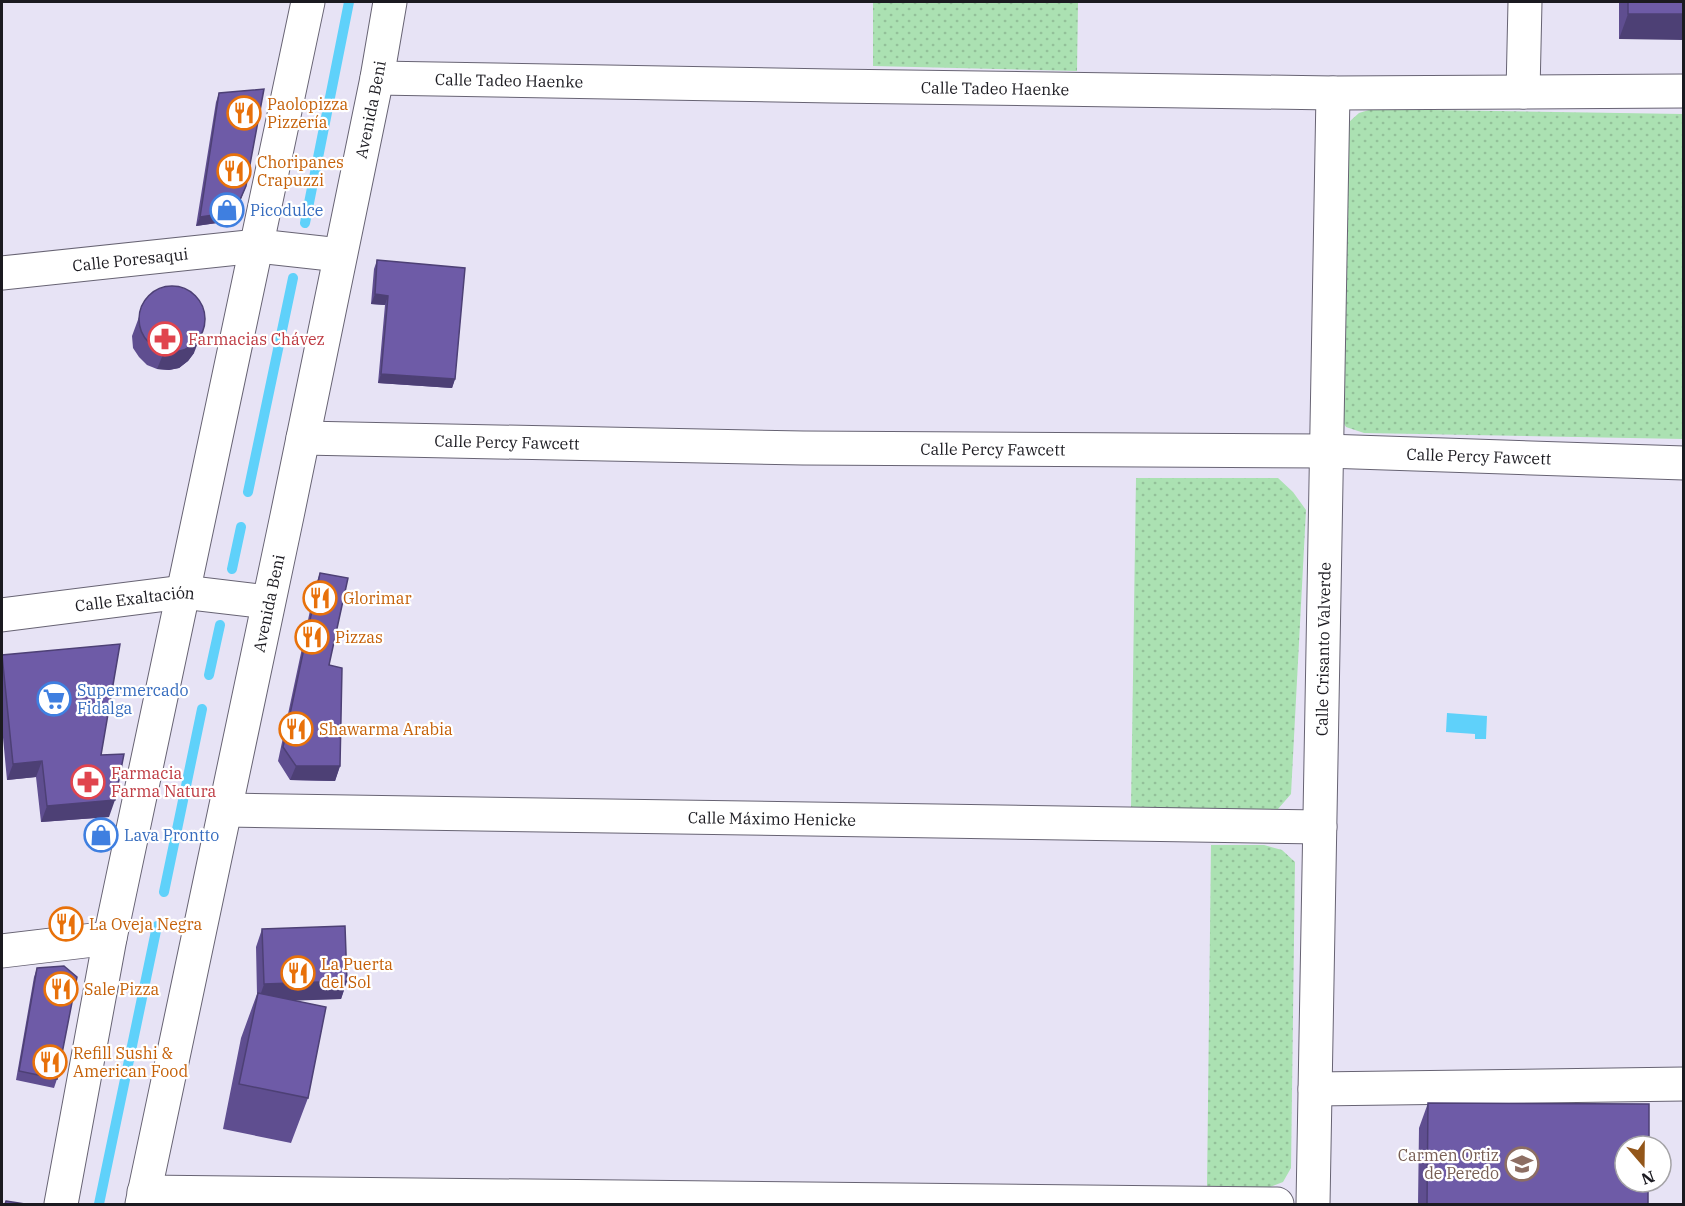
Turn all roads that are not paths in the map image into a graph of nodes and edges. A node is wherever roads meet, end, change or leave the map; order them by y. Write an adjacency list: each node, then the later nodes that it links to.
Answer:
1 (308, 2): 8 (street)
2 (390, 2): 4 (street, Avenida Beni)
3 (1525, 2): 6 (street)
4 (377, 78): 7 (street, Calle Tadeo Haenke); 9 (street, Avenida Beni)
5 (1683, 91): 6 (street, Calle Tadeo Haenke)
6 (1523, 92): 7 (street, Calle Tadeo Haenke)
7 (1333, 93): 12 (street, Calle Crisanto Valverde)
8 (258, 246): 9 (street, Calle Poresaqui); 10 (street, Calle Poresaqui); 14 (street)
9 (340, 255): 11 (street, Avenida Beni)
10 (2, 273)
11 (303, 438): 12 (street, Calle Percy Fawcett); 15 (street, Avenida Beni)
12 (1326, 451): 13 (street, Calle Percy Fawcett); 18 (street, Calle Crisanto Valverde)
13 (1683, 463)
14 (183, 592): 15 (street, Calle Exaltación); 16 (street, Calle Exaltación); 19 (street)
15 (268, 602): 17 (street, Avenida Beni)
16 (2, 615)
17 (226, 810): 18 (street, Calle Máximo Henicke); 23 (street, Avenida Beni)
18 (1320, 827): 22 (street, Calle Crisanto Valverde)
19 (110, 938): 20 (street); 24 (street)
20 (2, 951)
21 (1683, 1084): 22 (street)
22 (1315, 1089): 26 (street, Calle Crisanto Valverde)
23 (143, 1198): 25 (street)
24 (60, 1204)
25 (1277, 1204)
26 (1314, 1204)

